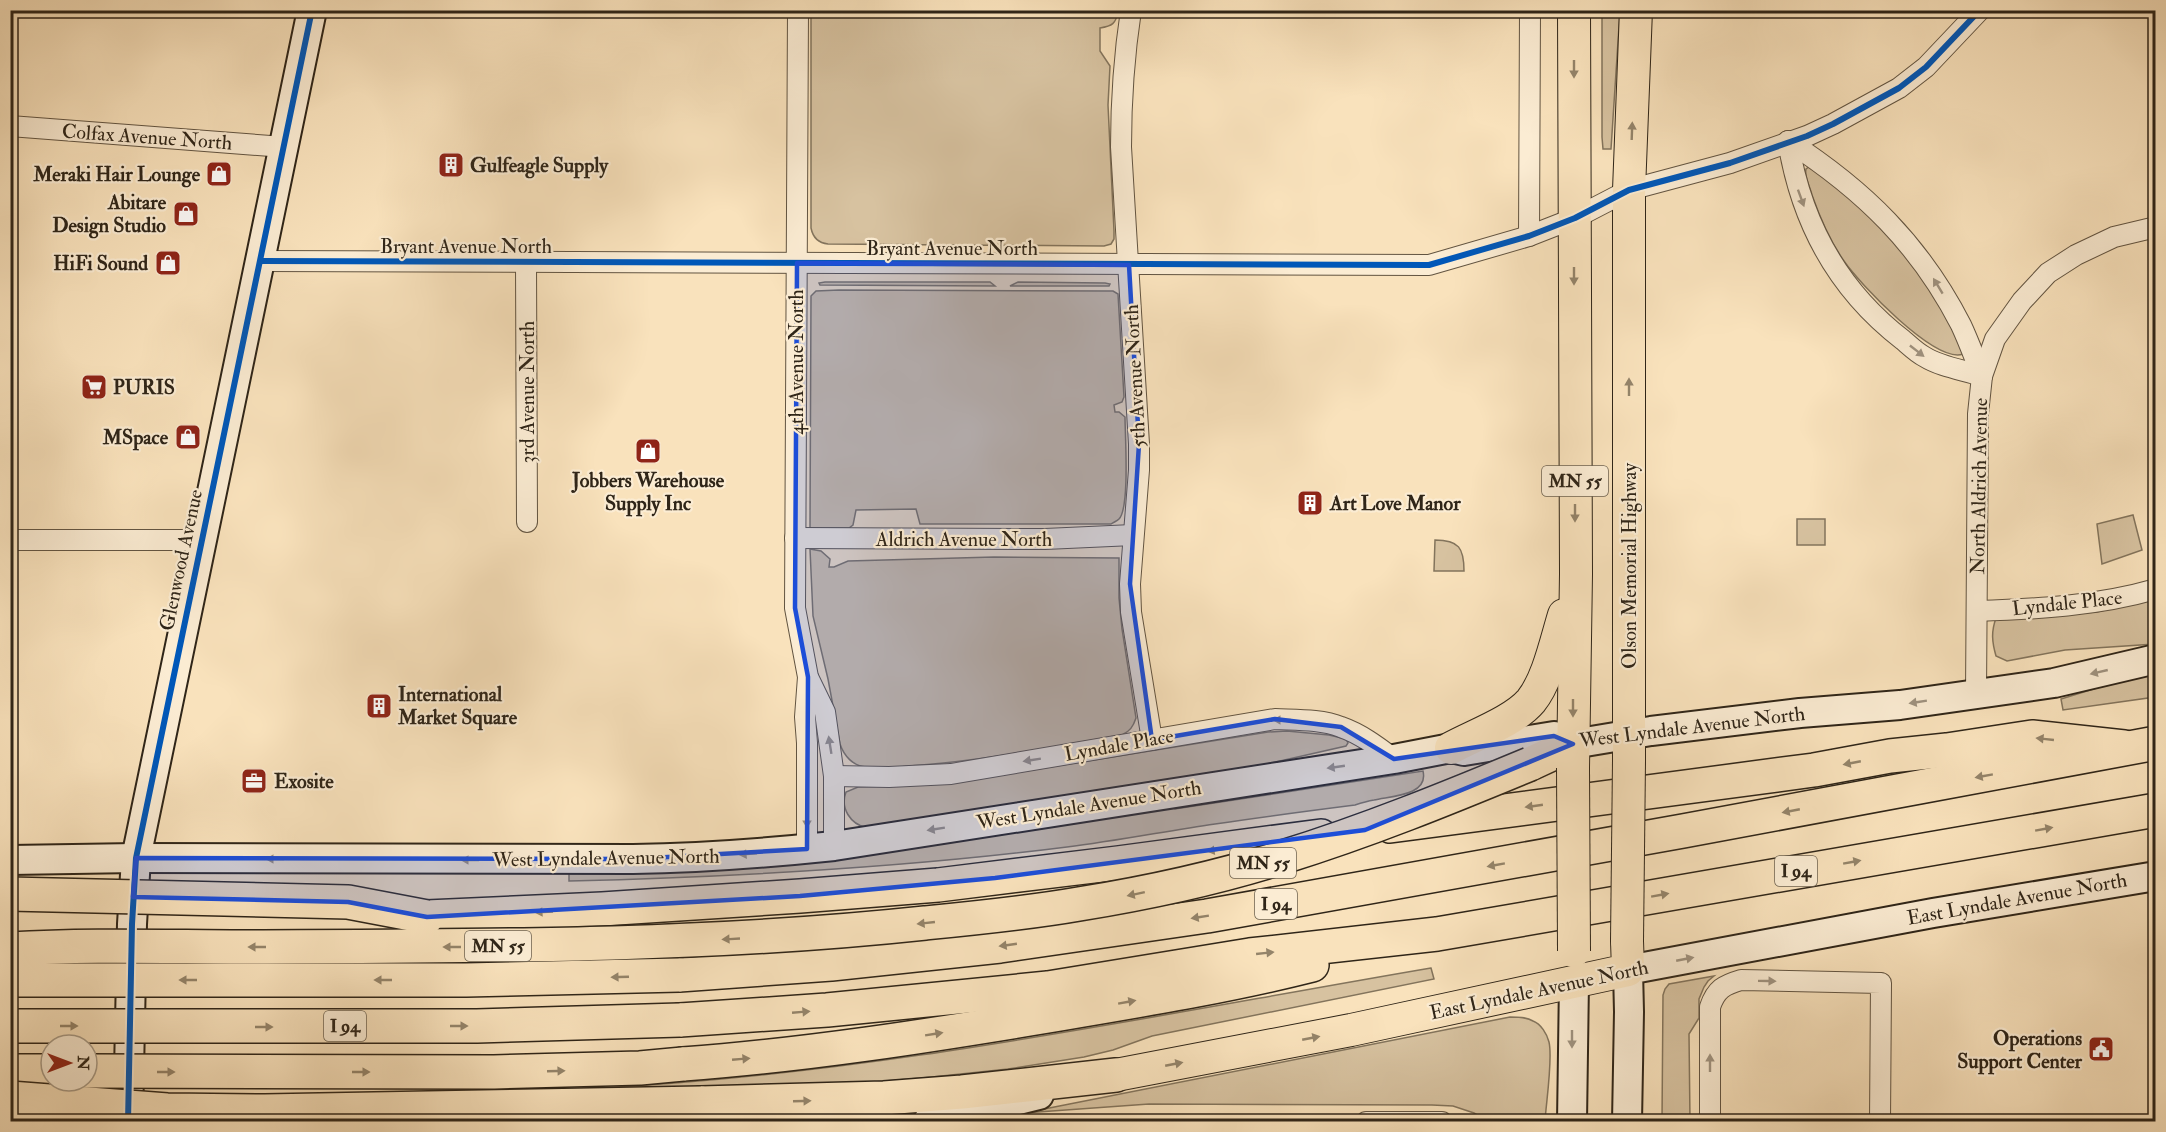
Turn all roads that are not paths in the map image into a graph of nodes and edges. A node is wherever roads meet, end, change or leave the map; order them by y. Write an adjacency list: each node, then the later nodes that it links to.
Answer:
1 (312, 10): 10 (main road, Glenwood Avenue)
2 (798, 10): 17 (street, 4th Avenue North)
3 (1131, 10): 18 (street, 5th Avenue North)
4 (1530, 10): 14 (street)
5 (1574, 10): 12 (main road, MN 55, one-way to 12)
6 (1636, 10): 11 (main road, Olson Memorial Highway / MN 55, one-way to 6)
7 (1980, 10): 9 (street, Bryant Avenue North)
8 (10, 126): 10 (street, Colfax Avenue North)
9 (1788, 141): 11 (street, Bryant Avenue North); 19 (street, one-way to 9); 19 (street, one-way to 19)
10 (284, 147): 15 (main road, Glenwood Avenue)
11 (1629, 190): 12 (street, Bryant Avenue North); 34 (main road, Olson Memorial Highway / MN 55, one-way to 11)
12 (1575, 218): 14 (street, Bryant Avenue North); 25 (main road, MN 55, one-way to 25)
13 (2156, 227): 19 (street, North Aldrich Avenue)
14 (1529, 236): 18 (street, Bryant Avenue North)
15 (261, 261): 16 (street, Bryant Avenue North); 24 (main road, Glenwood Avenue)
16 (526, 263): 17 (street, Bryant Avenue North); 20 (street, 3rd Avenue North)
17 (797, 263): 18 (street, Bryant Avenue North); 22 (street, 4th Avenue North)
18 (1129, 265): 21 (street, 5th Avenue North)
19 (1982, 376): 27 (street, North Aldrich Avenue)
20 (527, 522)
21 (1133, 535): 22 (street, Aldrich Avenue North); 31 (street, 5th Avenue North)
22 (795, 538): 29 (street, 4th Avenue North)
23 (10, 540): 24 (street)
24 (202, 540): 41 (main road, Glenwood Avenue)
25 (1576, 574): 33 (main road); 35 (main road, MN 55, one-way to 35)
26 (2156, 589): 27 (street, Lyndale Place)
27 (1977, 611): 30 (street, North Aldrich Avenue)
28 (2156, 659): 30 (main road, West Lyndale Avenue North, one-way to 30)
29 (808, 677): 37 (street, 4th Avenue North, one-way to 29); 40 (street, 4th Avenue North, one-way to 40)
30 (1976, 693): 34 (main road, West Lyndale Avenue North, one-way to 34)
31 (1152, 740): 36 (street, Lyndale Place, one-way to 31); 37 (street, Lyndale Place, one-way to 37)
32 (2140, 745): 46 (highway, one-way to 46); 51 (highway, I 94, one-way to 51, bridge)
33 (1451, 748): 35 (main road, West Lyndale Avenue North); 36 (main road, West Lyndale Avenue North)
34 (1629, 748): 35 (main road, West Lyndale Avenue North); 49 (main road, Olson Memorial Highway / MN 55, bridge)
35 (1574, 756): 48 (highway, MN 55, one-way to 48, bridge); 50 (main road, bridge)
36 (1394, 759): 39 (main road, West Lyndale Avenue North, one-way to 39)
37 (834, 776): 39 (street, 4th Avenue North)
38 (2156, 810): 47 (highway, I 94, one-way to 38)
39 (834, 846): 40 (main road, West Lyndale Avenue North)
40 (807, 849): 41 (main road, West Lyndale Avenue North, one-way to 41)
41 (136, 858): 42 (main road, West Lyndale Avenue North); 58 (main road, Glenwood Avenue)
42 (10, 860)
43 (2156, 876): 49 (main road, East Lyndale Avenue North, one-way to 43)
44 (10, 894): 46 (highway, bridge)
45 (10, 915): 46 (highway, bridge)
46 (427, 917)
47 (1437, 934): 52 (highway, I 94, one-way to 47, bridge); 55 (highway, one-way to 47, bridge)
48 (10, 949)
49 (1627, 955): 50 (main road, East Lyndale Avenue North); 63 (main road, Olson Memorial Highway)
50 (1574, 966): 56 (main road, East Lyndale Avenue North, one-way to 50); 62 (main road, one-way to 62)
51 (10, 980)
52 (10, 1026)
53 (10, 1071): 54 (highway)
54 (39, 1071)
55 (99, 1071)
56 (1116, 1075): 57 (highway, one-way to 56, bridge); 59 (main road, East Lyndale Avenue North)
57 (10, 1098)
58 (128, 1122)
59 (927, 1122)
60 (1366, 1122): 61 (street)
61 (1442, 1122)
62 (1572, 1122)
63 (1627, 1122)
64 (1710, 1122): 65 (street, one-way to 65)
65 (1880, 1122)

